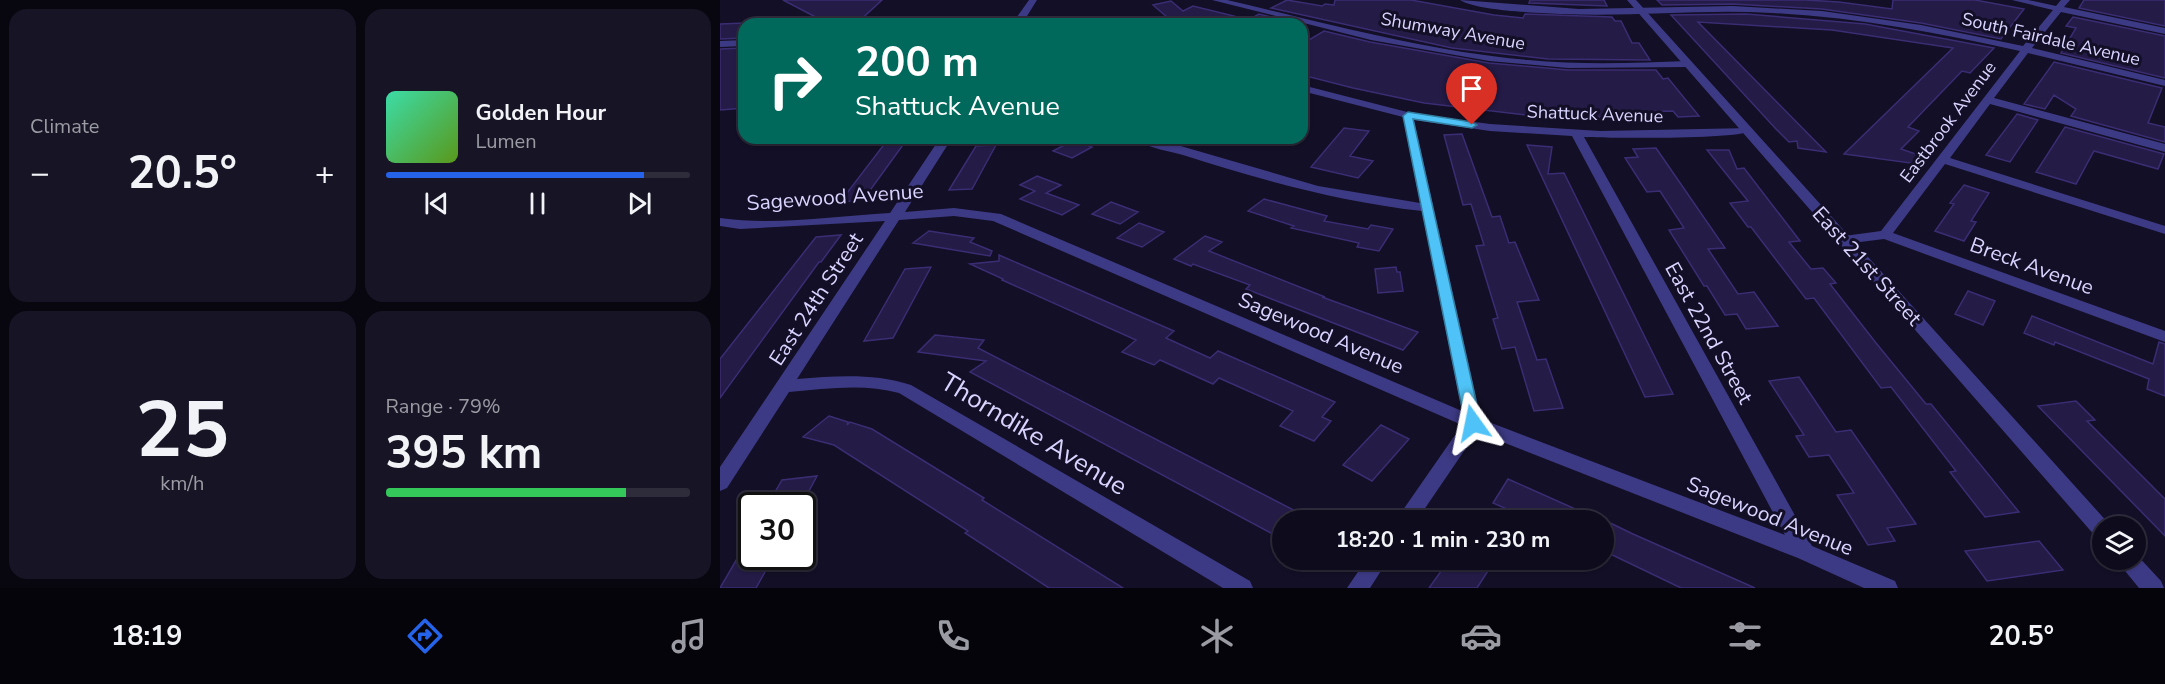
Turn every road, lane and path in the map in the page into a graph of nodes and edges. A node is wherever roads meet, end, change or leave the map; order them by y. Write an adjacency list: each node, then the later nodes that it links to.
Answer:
1 (1033, 0): 7 (street)
2 (1216, 0): 8 (street, Shumway Avenue)
3 (1464, 0): 6 (street, South Fairdale Avenue)
4 (2016, 0): 5 (street)
5 (2063, 4): 10 (street); 13 (street, Eastbrook Avenue)
6 (1636, 5): 13 (street, South Fairdale Avenue); 14 (street, East 21st Street)
7 (1021, 18)
8 (1294, 18)
9 (1308, 21): 14 (street, Shumway Avenue)
10 (2165, 31)
11 (738, 43): 12 (street)
12 (720, 44)
13 (2026, 50): 15 (street, South Fairdale Avenue); 17 (street, Eastbrook Avenue)
14 (1688, 63): 19 (street, East 21st Street)
15 (2165, 83)
16 (1308, 90): 18 (street, Shattuck Avenue)
17 (1988, 100): 23 (street); 24 (street, Eastbrook Avenue)
18 (1408, 116): 20 (street, Shattuck Avenue); 25 (street)
19 (1747, 130): 20 (street, Shattuck Avenue); 30 (street, East 21st Street)
20 (1576, 133): 37 (street, East 22nd Street)
21 (942, 144): 26 (street, East 24th Street)
22 (1160, 144): 25 (street)
23 (2165, 148)
24 (1942, 160): 28 (street); 29 (street, Eastbrook Avenue)
25 (1427, 208): 33 (street)
26 (895, 216): 27 (street, Sagewood Avenue); 32 (street, East 24th Street); 33 (street, Sagewood Avenue)
27 (720, 222)
28 (2165, 230)
29 (1885, 235): 30 (street); 31 (street, Breck Avenue)
30 (1844, 240): 36 (street, East 21st Street)
31 (2165, 337)
32 (784, 386): 34 (street, East 24th Street); 40 (street, Thorndike Avenue)
33 (1473, 423): 35 (street); 37 (street, Sagewood Avenue)
34 (720, 483)
35 (1413, 510)
36 (2092, 519)
37 (1805, 552): 42 (street, Sagewood Avenue)
38 (1371, 570): 41 (street)
39 (2137, 570): 43 (street)
40 (1242, 588)
41 (1358, 588)
42 (1887, 588)
43 (2153, 588)

